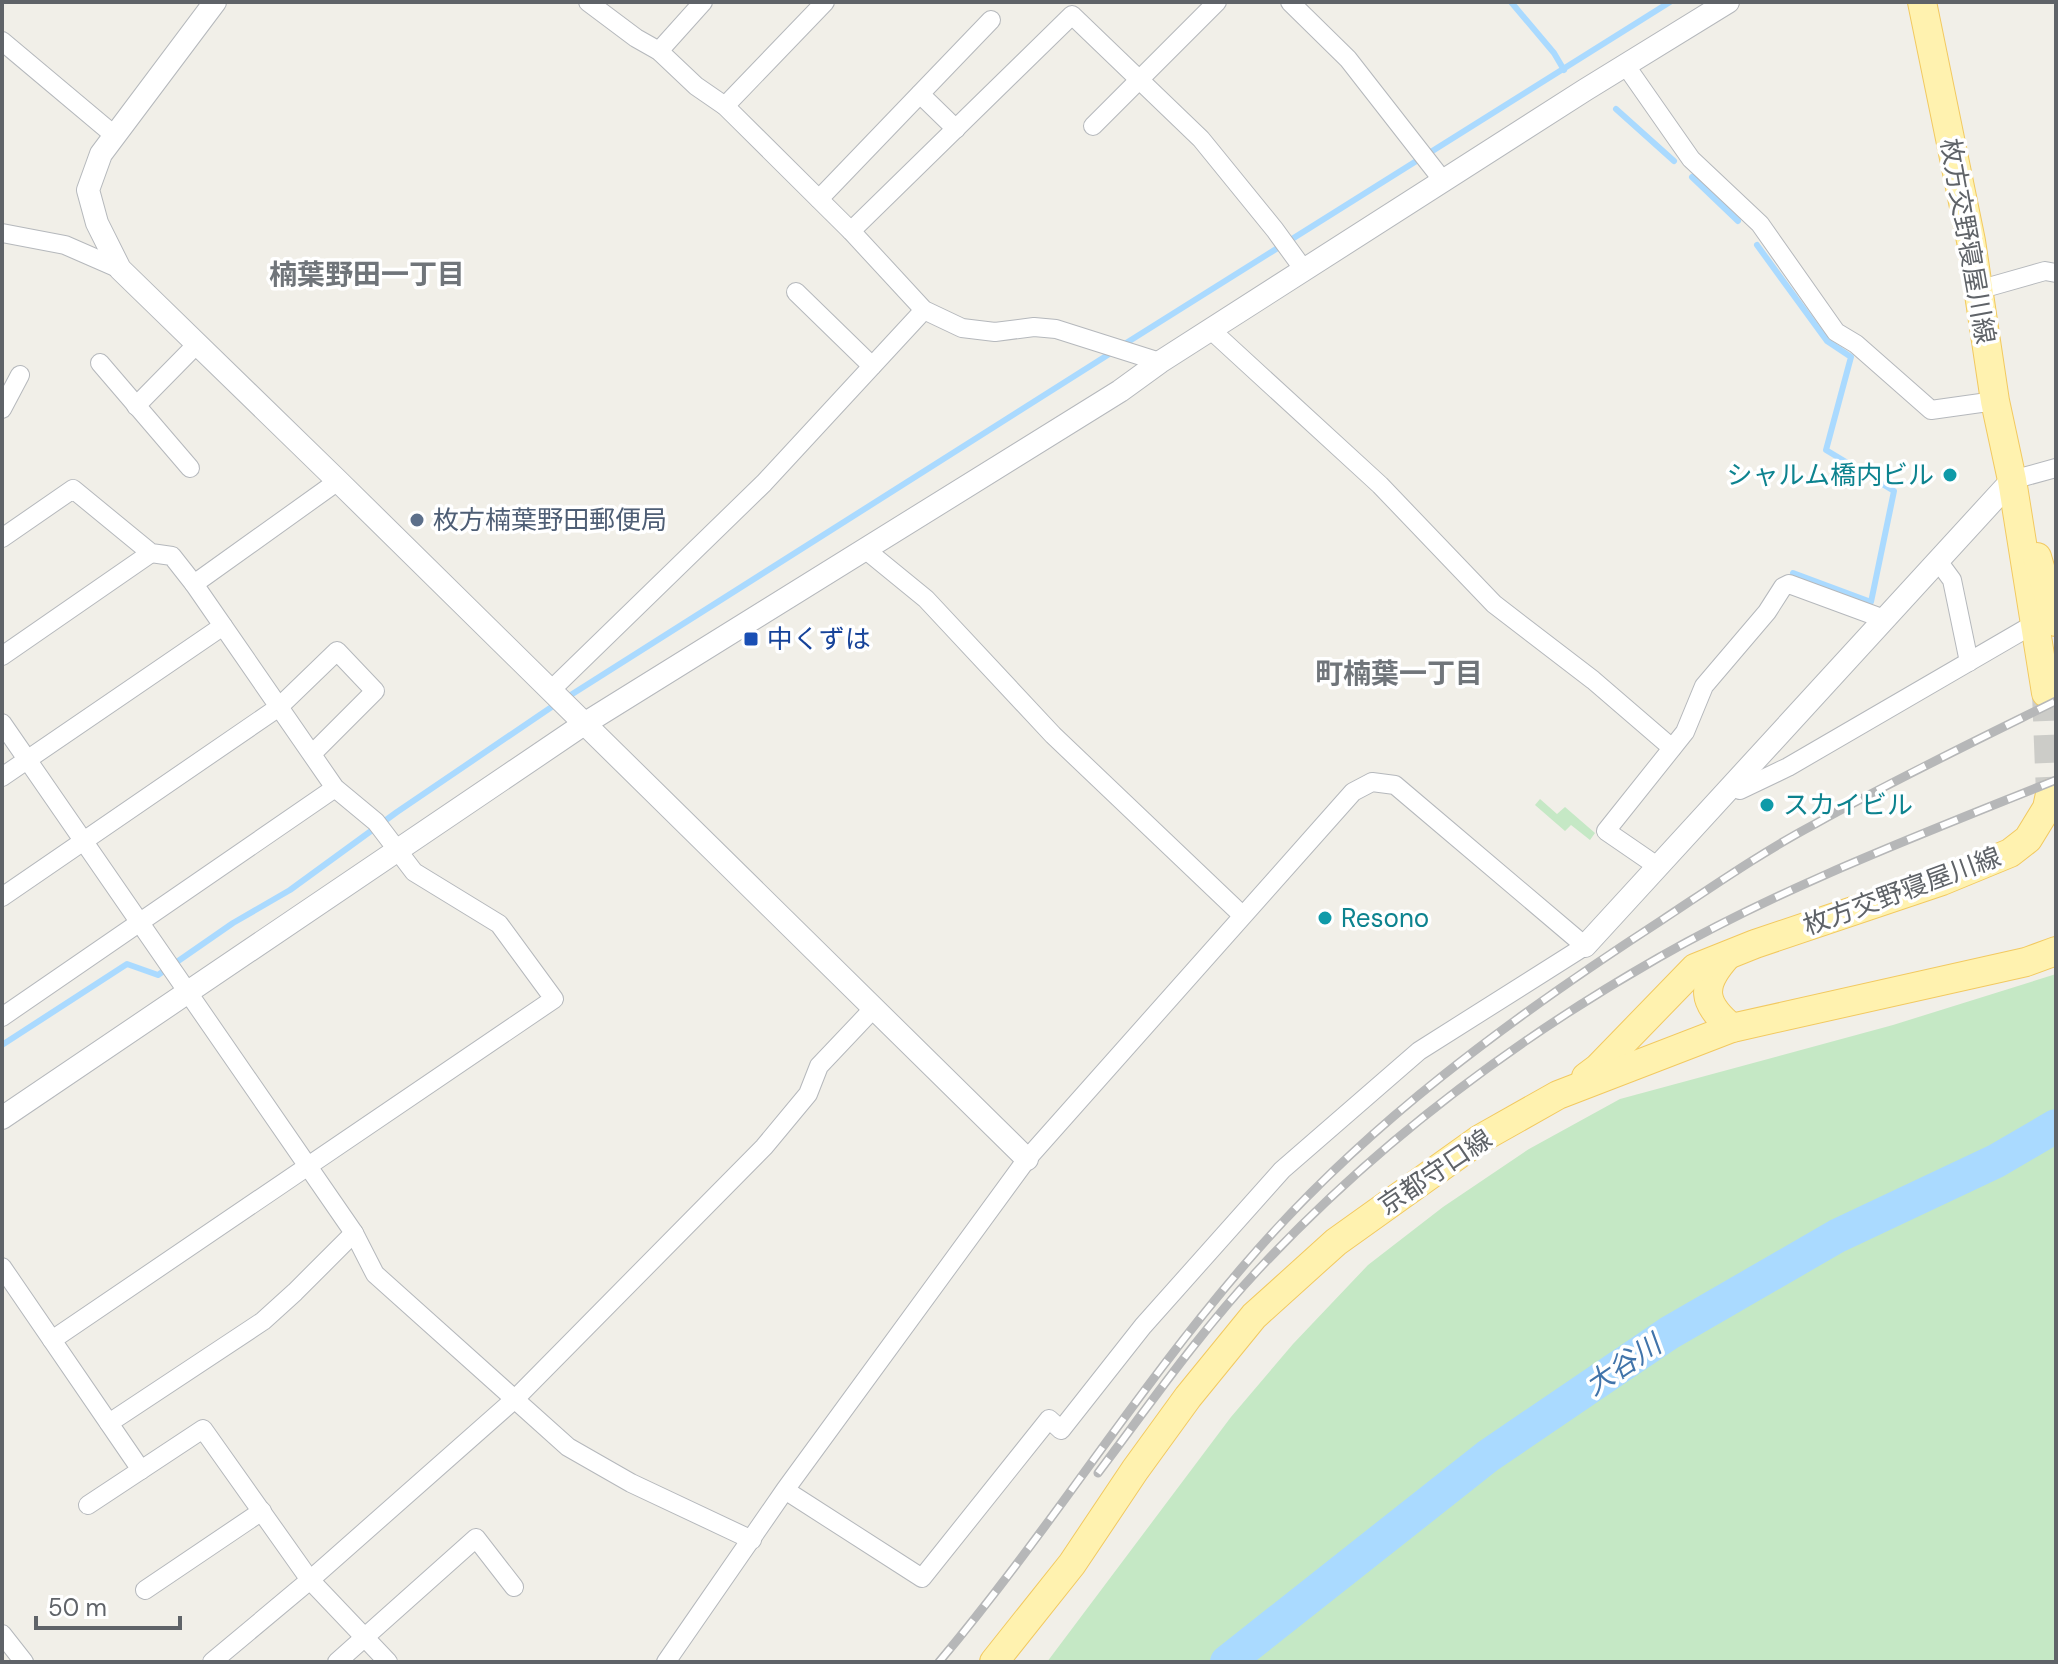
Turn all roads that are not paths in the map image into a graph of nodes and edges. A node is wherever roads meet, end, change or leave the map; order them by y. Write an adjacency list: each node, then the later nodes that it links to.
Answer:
1 (215, 2): 18 (street)
2 (588, 2): 11 (street)
3 (703, 2): 11 (street)
4 (825, 2): 15 (street)
5 (1217, 2): 13 (street)
6 (1290, 2): 19 (street)
7 (1728, 2): 12 (street)
8 (1922, 2): 26 (main road, 枚方交野寝屋川線)
9 (991, 20): 14 (street)
10 (2, 41): 18 (street)
11 (659, 51): 15 (street)
12 (1626, 66): 19 (street); 35 (street)
13 (1139, 80): 16 (street); 17 (street); 24 (street)
14 (920, 94): 17 (street); 20 (street)
15 (725, 106): 20 (street)
16 (1093, 126)
17 (956, 129): 21 (street)
18 (114, 135): 23 (street)
19 (1444, 182): 24 (street)
20 (819, 199): 21 (street)
21 (851, 231): 28 (street)
22 (2, 233): 23 (street)
23 (120, 269): 30 (street)
24 (1304, 270): 29 (street)
25 (2056, 273): 26 (street)
26 (1978, 290): 35 (main road, 枚方交野寝屋川線)
27 (796, 292): 33 (street)
28 (924, 310): 31 (street); 33 (street)
29 (1211, 330): 31 (street); 57 (street)
30 (197, 344): 36 (street); 41 (street)
31 (1160, 362): 43 (street)
32 (100, 363): 36 (street)
33 (872, 366): 52 (street)
34 (20, 375): 37 (street)
35 (1995, 401): 40 (main road, 枚方交野寝屋川線)
36 (136, 406): 38 (street)
37 (2, 409)
38 (190, 468)
39 (2056, 468): 40 (street)
40 (2012, 480): 45 (street); 48 (main road, 枚方交野寝屋川線)
41 (338, 481): 46 (street); 52 (street)
42 (2, 538): 44 (street)
43 (866, 550): 56 (street); 68 (street)
44 (151, 553): 46 (street); 50 (street)
45 (1938, 561): 47 (street); 51 (street)
46 (194, 584): 49 (street)
47 (1884, 619): 57 (street); 61 (street)
48 (2045, 623): 51 (street); 53 (main road, 枚方交野寝屋川線)
49 (223, 626): 54 (street); 59 (street)
50 (2, 656)
51 (1969, 662): 61 (street)
52 (550, 691): 56 (street)
53 (2046, 693)
54 (279, 707): 58 (street); 58 (street); 64 (street)
55 (2, 723): 59 (street)
56 (584, 724): 65 (street); 74 (street)
57 (1672, 748): 66 (street)
58 (312, 754): 62 (street)
59 (27, 759): 60 (street); 64 (street)
60 (2, 777)
61 (1731, 786): 66 (street)
62 (335, 788): 65 (street); 69 (street)
63 (2050, 794): 72 (main road, 枚方交野寝屋川線)
64 (83, 841): 67 (street); 69 (street)
65 (397, 851): 73 (street); 80 (street)
66 (1657, 866): 70 (street)
67 (2, 897)
68 (1242, 915): 70 (street); 79 (street)
69 (140, 923): 73 (street); 75 (street)
70 (1585, 946): 87 (street)
71 (2056, 951): 76 (main road, 京都守口線)
72 (1727, 956): 76 (main road); 77 (main road, 枚方交野寝屋川線)
73 (188, 993): 78 (street); 80 (street)
74 (873, 1009): 79 (street); 84 (street)
75 (2, 1017)
76 (1732, 1028): 77 (main road, 京都守口線)
77 (1558, 1095): 101 (main road, 京都守口線)
78 (2, 1118)
79 (1027, 1159): 87 (street)
80 (308, 1167): 81 (street); 83 (street)
81 (354, 1233): 84 (street); 85 (street)
82 (2, 1267): 83 (street)
83 (52, 1340): 85 (street)
84 (516, 1398): 90 (street); 91 (street)
85 (109, 1423): 86 (street)
86 (141, 1470): 88 (street); 89 (street)
87 (785, 1490): 90 (street)
88 (88, 1505)
89 (262, 1511): 91 (street); 93 (street)
90 (752, 1540): 100 (street)
91 (310, 1580): 95 (street); 97 (street)
92 (502, 1580): 95 (street)
93 (145, 1590)
94 (2, 1634): 96 (street)
95 (365, 1638): 98 (street); 99 (street)
96 (24, 1662)
97 (212, 1662)
98 (337, 1662)
99 (388, 1662)
100 (666, 1662)
101 (994, 1662)

